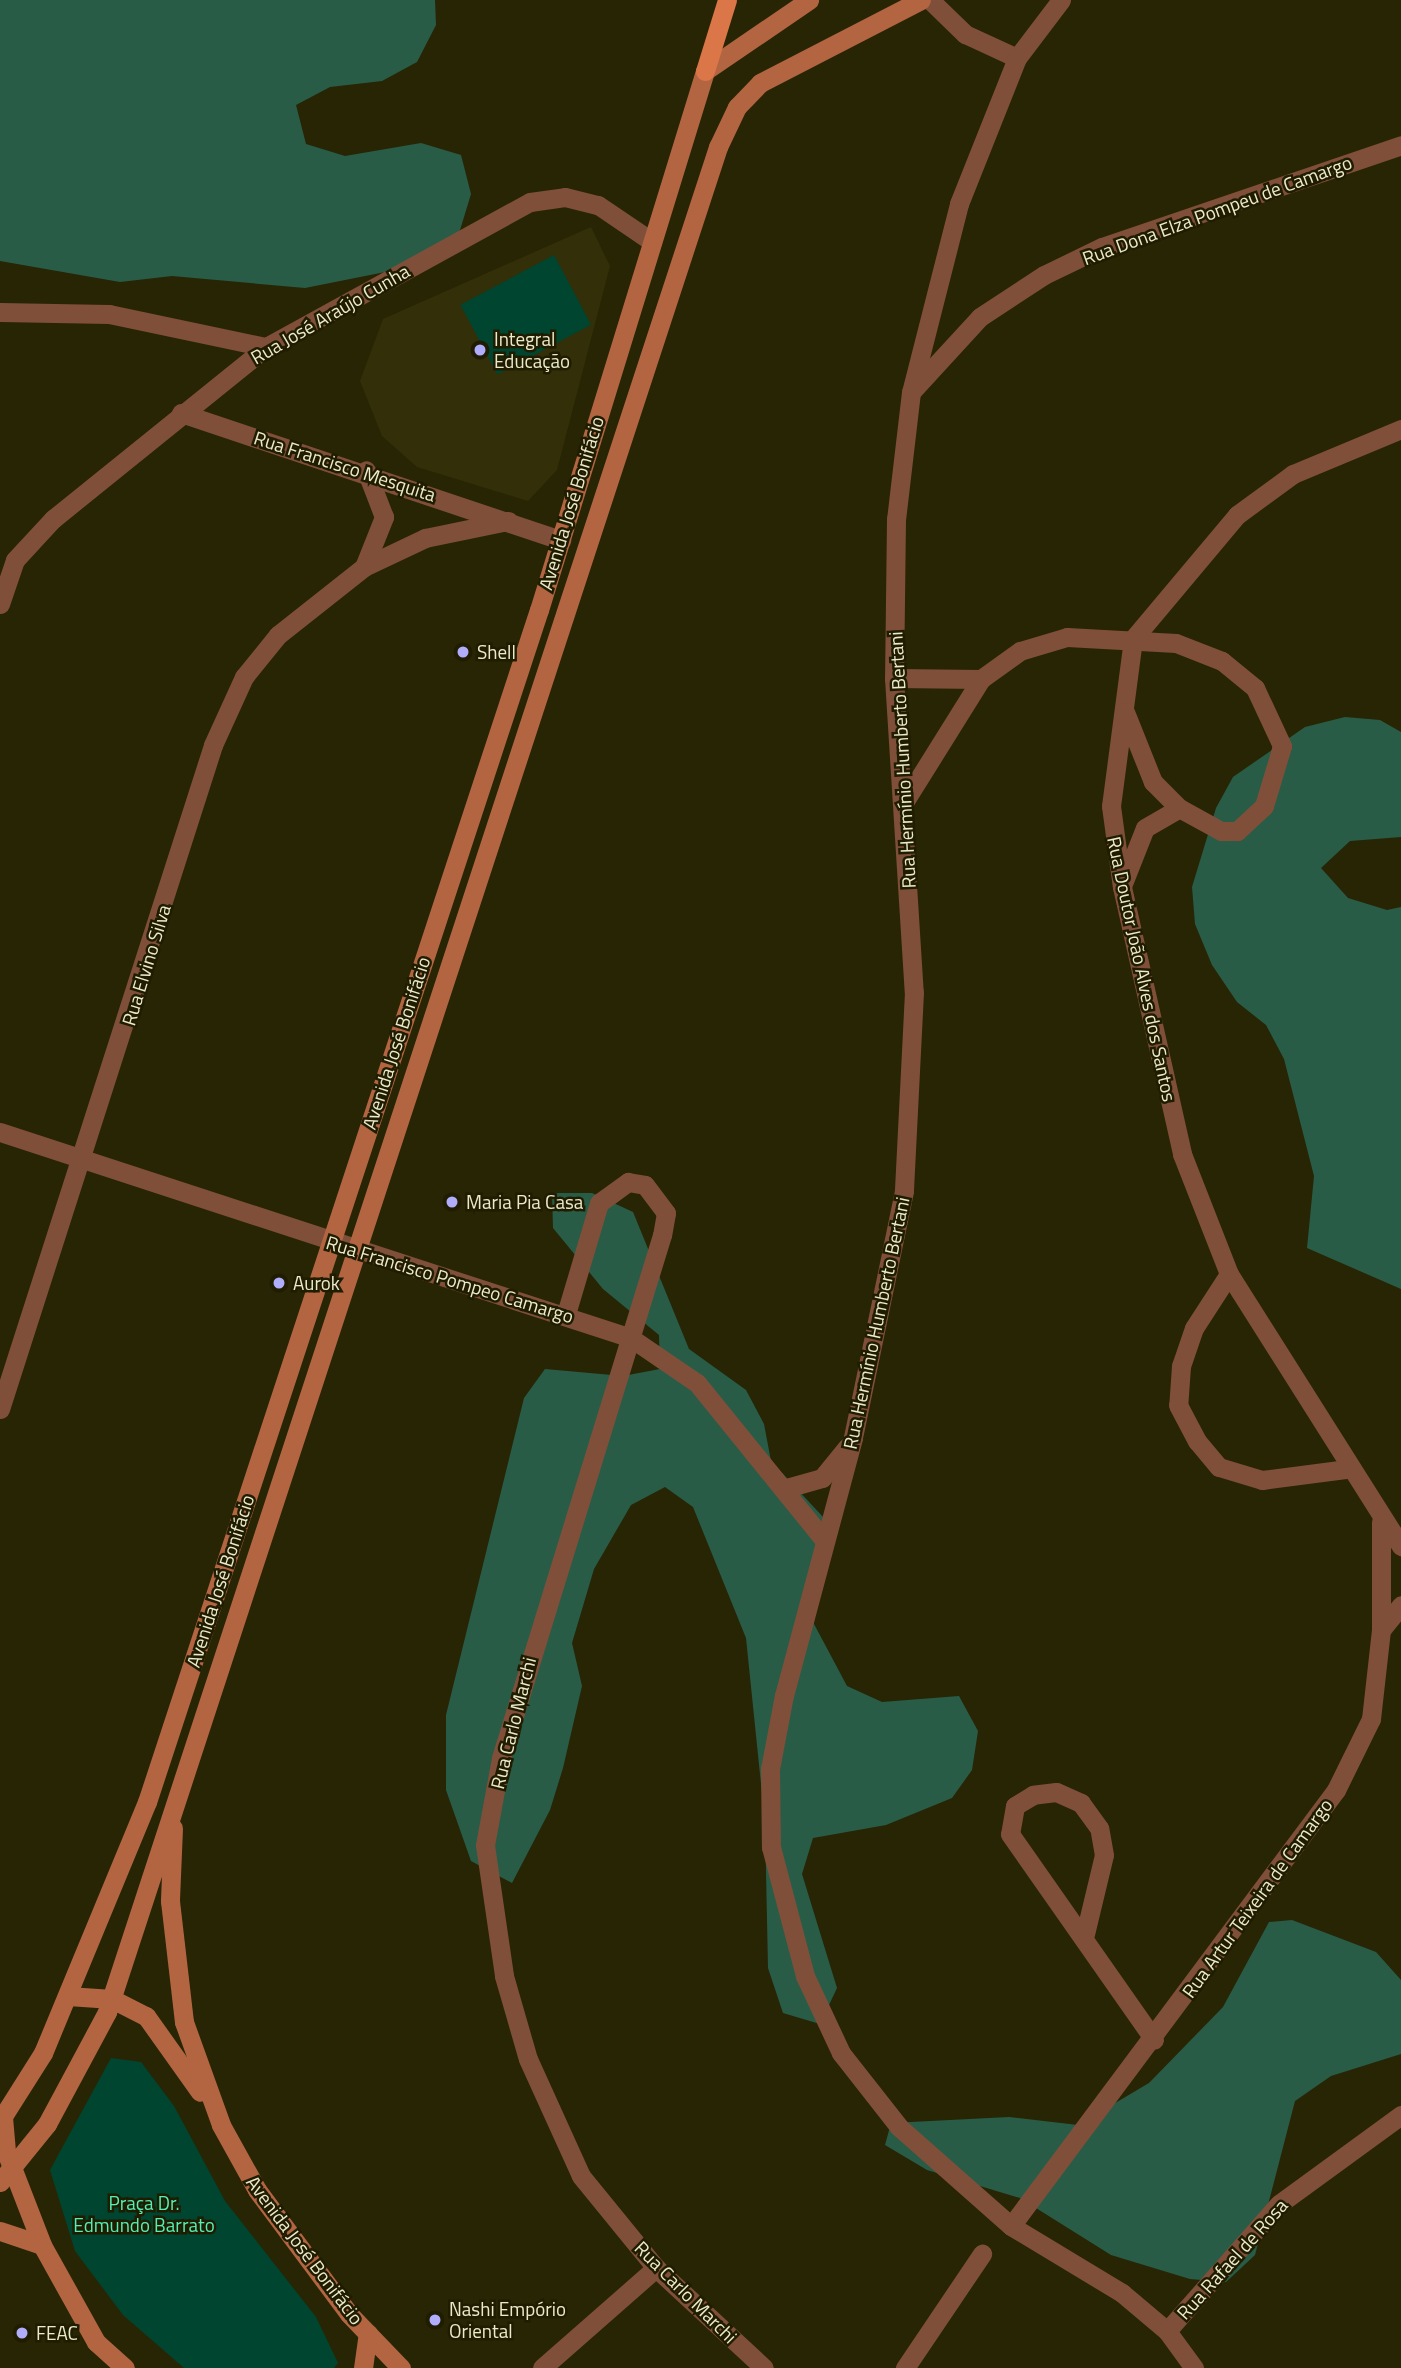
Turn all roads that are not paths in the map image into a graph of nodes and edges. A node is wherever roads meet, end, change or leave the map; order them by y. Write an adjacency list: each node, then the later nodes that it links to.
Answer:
1 (727, 0): 7 (main road)
2 (809, 0): 7 (main road)
3 (921, 0): 31 (main road, Avenida José Bonifácio)
4 (930, 0): 6 (street)
5 (1052, 4): 6 (street, Rua Hermínio Humberto Bertani)
6 (1017, 58): 12 (street, Rua Hermínio Humberto Bertani)
7 (705, 71): 9 (main road, Avenida José Bonifácio)
8 (1401, 145): 12 (street, Rua Dona Elza Pompeu de Camargo)
9 (649, 239): 11 (street, Rua José Araújo Cunha); 17 (main road, Avenida José Bonifácio)
10 (0, 312): 11 (street)
11 (266, 347): 13 (street, Rua José Araújo Cunha)
12 (911, 392): 22 (street, Rua Hermínio Humberto Bertani)
13 (181, 413): 15 (street, Rua Francisco Mesquita); 18 (street, Rua José Araújo Cunha)
14 (1401, 429): 21 (street)
15 (366, 470): 16 (street, Rua Francisco Mesquita); 19 (street)
16 (508, 522): 17 (street, Rua Francisco Mesquita); 19 (street, Rua Elvino Silva)
17 (561, 540): 30 (main road, Avenida José Bonifácio)
18 (7, 558): 20 (street)
19 (364, 567): 29 (street, Rua Elvino Silva)
20 (0, 604)
21 (1133, 639): 23 (street); 24 (street, Rua Doutor João Alves dos Santos); 26 (street)
22 (894, 678): 23 (street); 25 (street, Rua Hermínio Humberto Bertani)
23 (981, 679): 25 (street)
24 (1124, 711): 26 (street); 27 (street, Rua Doutor João Alves dos Santos)
25 (903, 804): 36 (street, Rua Hermínio Humberto Bertani)
26 (1179, 808): 27 (street)
27 (1122, 887): 32 (street, Rua Doutor João Alves dos Santos)
28 (0, 1132): 29 (street, Rua Francisco Pompeo Camargo)
29 (85, 1160): 30 (street, Rua Francisco Pompeo Camargo); 35 (street, Rua Elvino Silva)
30 (330, 1242): 31 (street, Rua Francisco Pompeo Camargo); 48 (main road, Avenida José Bonifácio)
31 (356, 1251): 33 (street, Rua Francisco Pompeo Camargo); 46 (main road, Avenida José Bonifácio)
32 (1228, 1274): 37 (street, Rua Doutor João Alves dos Santos); 37 (street)
33 (566, 1314): 34 (street, Rua Francisco Pompeo Camargo); 34 (street, Rua Carlo Marchi)
34 (631, 1338): 38 (street, Rua Francisco Pompeo Camargo); 59 (street, Rua Carlo Marchi)
35 (0, 1409)
36 (853, 1438): 38 (street); 39 (street, Rua Hermínio Humberto Bertani)
37 (1347, 1469): 41 (street, Rua Doutor João Alves dos Santos)
38 (783, 1489): 40 (street, Rua Francisco Pompeo Camargo)
39 (837, 1497): 40 (street); 42 (street, Rua Hermínio Humberto Bertani)
40 (803, 1513): 42 (street, Rua Francisco Pompeo Camargo)
41 (1381, 1522): 43 (street, Rua Doutor João Alves dos Santos); 45 (street, Rua Artur Teixeira de Camargo)
42 (825, 1541): 55 (street, Rua Hermínio Humberto Bertani)
43 (1401, 1546)
44 (1401, 1605): 45 (street)
45 (1381, 1629): 50 (street, Rua Artur Teixeira de Camargo)
46 (174, 1795): 49 (main road, Avenida José Bonifácio); 53 (main road, Avenida José Bonifácio)
47 (1086, 1934): 47 (street); 50 (street)
48 (68, 1996): 49 (main road); 52 (main road, Avenida José Bonifácio)
49 (112, 1999): 53 (main road); 54 (main road, Avenida José Bonifácio)
50 (1154, 2040): 55 (street, Rua Artur Teixeira de Camargo)
51 (1401, 2115): 60 (street, Rua Rafael de Rosa)
52 (2, 2119): 54 (main road)
53 (221, 2125): 61 (main road, Avenida José Bonifácio)
54 (6, 2175): 57 (main road)
55 (1010, 2226): 60 (street, Rua Hermínio Humberto Bertani)
56 (0, 2231): 57 (main road)
57 (42, 2245): 62 (main road)
58 (982, 2254): 67 (street)
59 (656, 2268): 65 (street); 66 (street, Rua Carlo Marchi)
60 (1167, 2331): 68 (street, Rua Hermínio Humberto Bertani)
61 (368, 2333): 63 (main road); 64 (main road, Avenida José Bonifácio)
62 (125, 2368)
63 (363, 2368)
64 (401, 2368)
65 (542, 2368)
66 (764, 2368)
67 (905, 2368)
68 (1194, 2368)

